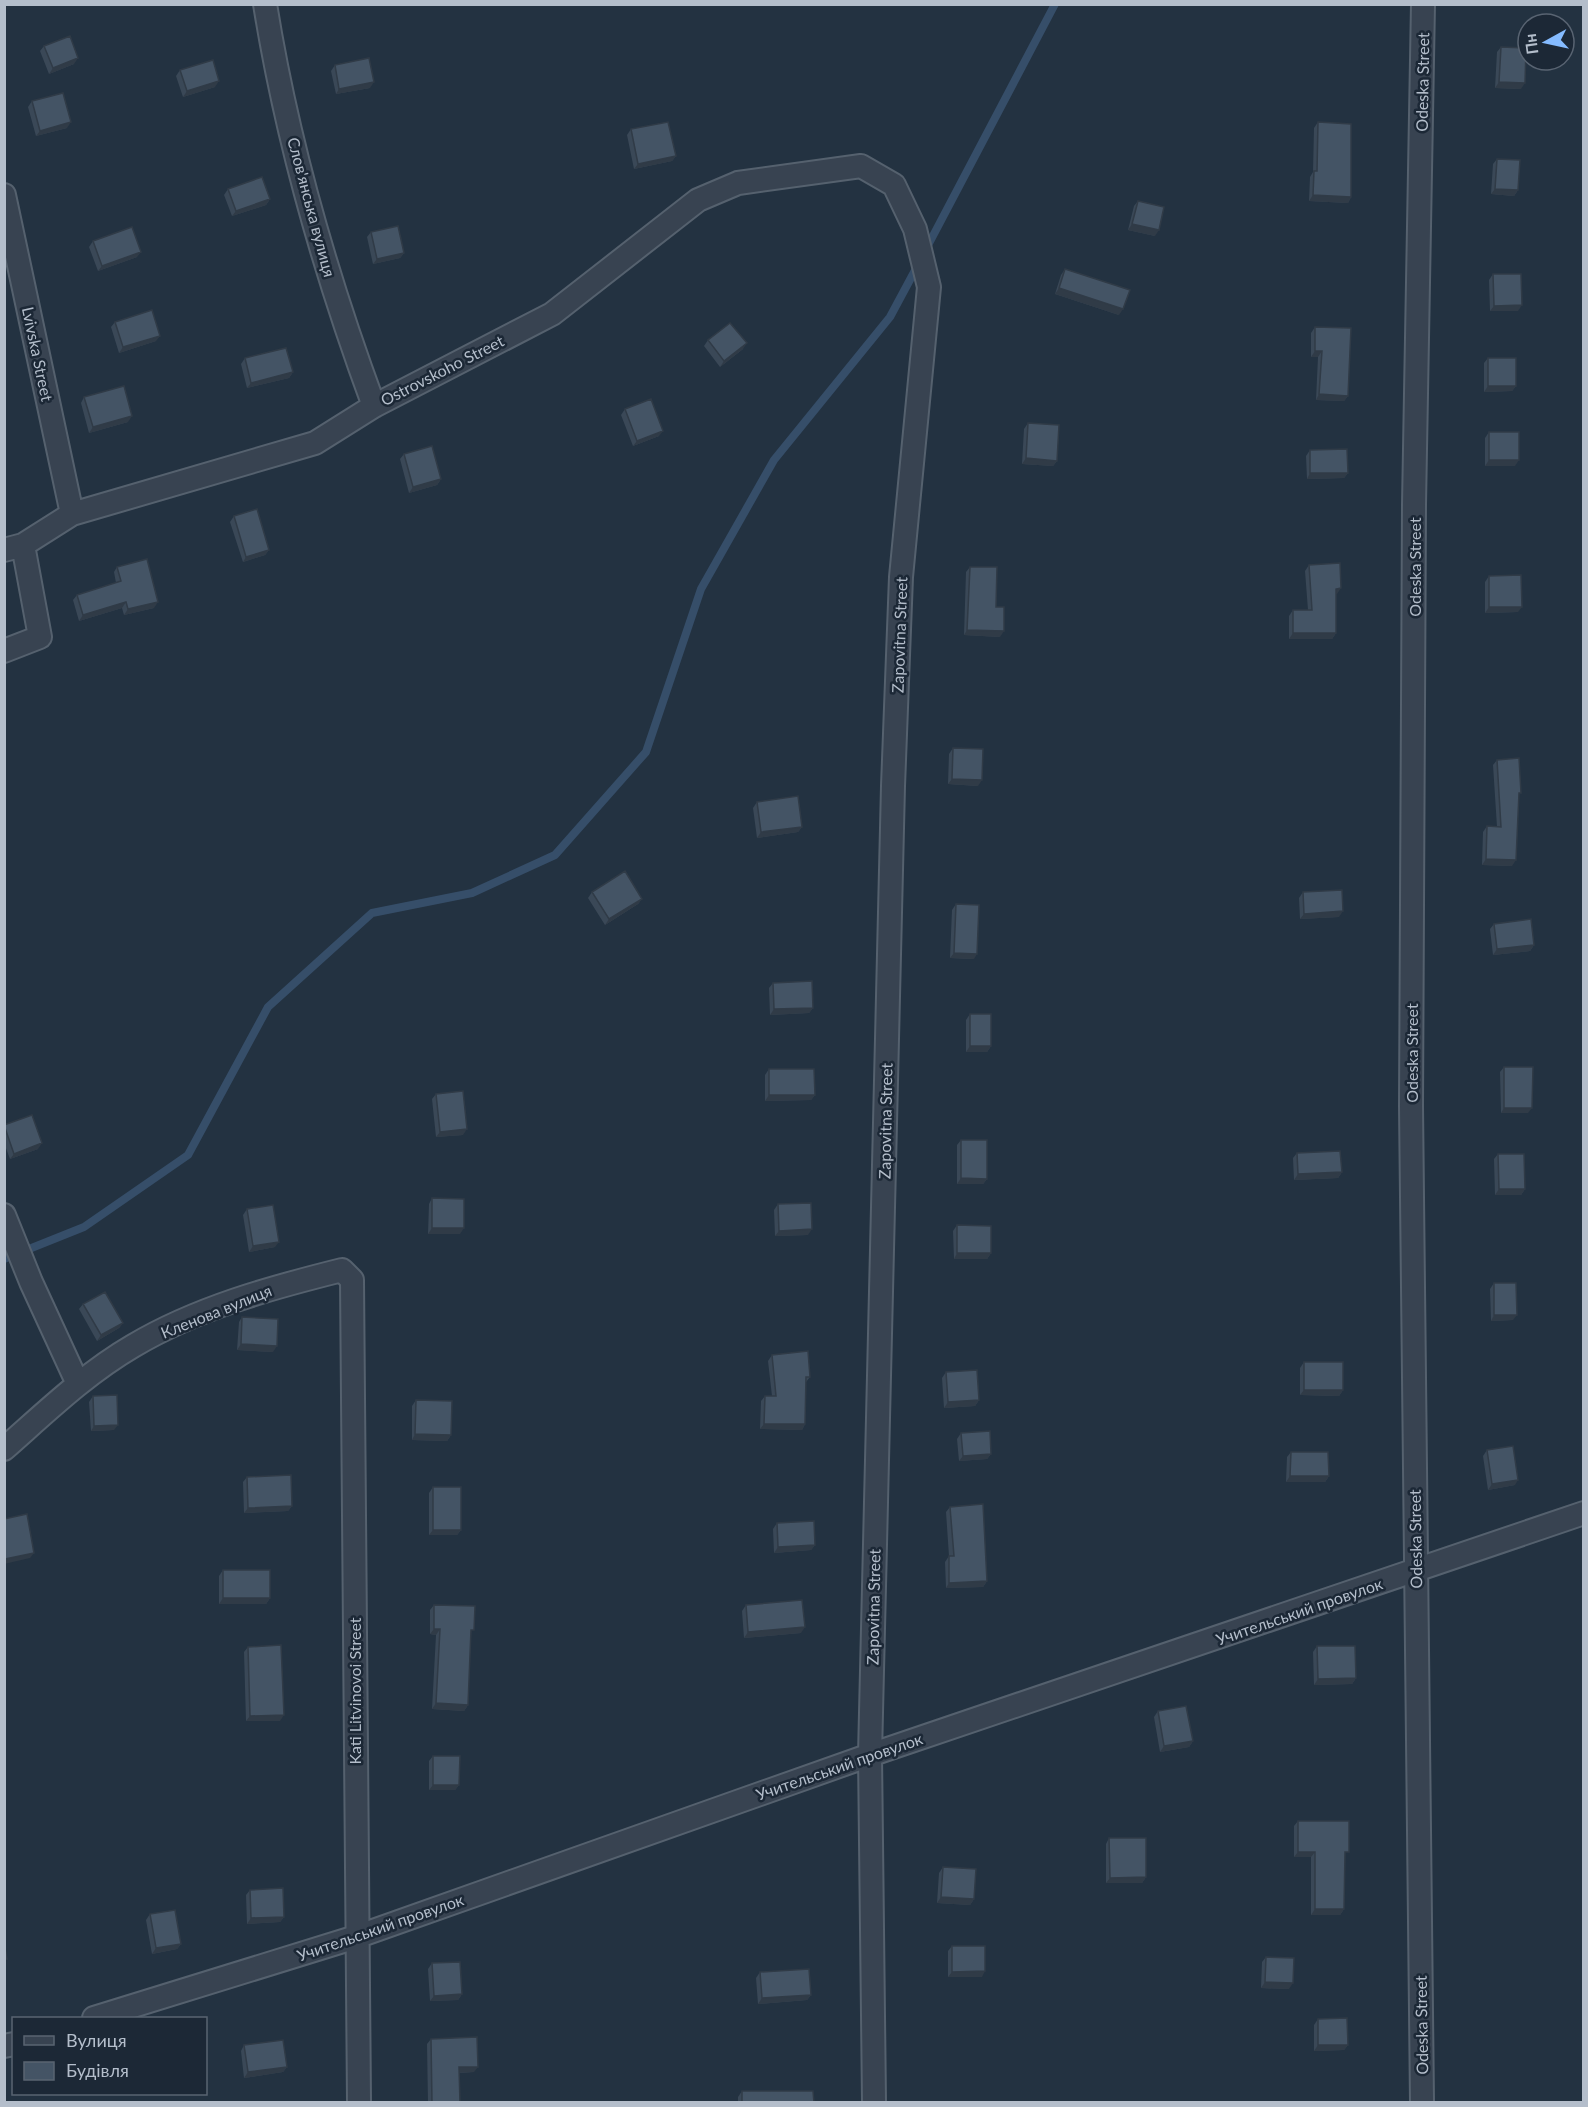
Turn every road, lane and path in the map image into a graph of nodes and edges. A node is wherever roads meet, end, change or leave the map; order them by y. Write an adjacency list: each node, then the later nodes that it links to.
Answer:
1 (265, 4): 5 (street, Слов'янська вулиця)
2 (1423, 4): 14 (street, Odeska Street)
3 (861, 166): 5 (street, Ostrovskoho Street); 15 (street, Zapovitna Street)
4 (4, 195): 6 (street, Lvivska Street)
5 (374, 405): 6 (street, Ostrovskoho Street)
6 (72, 514): 7 (street, Ostrovskoho Street)
7 (14, 547): 8 (street)
8 (4, 651)
9 (4, 1215): 11 (street)
10 (352, 1280): 11 (street, Кленова вулиця); 16 (street, Kati Litvinovoi Street)
11 (78, 1384): 12 (street, Кленова вулиця)
12 (4, 1449)
13 (1584, 1513): 14 (street, Учительський провулок)
14 (1415, 1572): 15 (street, Учительський провулок); 20 (street, Odeska Street)
15 (870, 1755): 16 (street, Учительський провулок); 19 (street, Zapovitna Street)
16 (356, 1937): 17 (street, Учительський провулок); 18 (street, Kati Litvinovoi Street)
17 (100, 2017)
18 (359, 2103)
19 (874, 2103)
20 (1422, 2103)

